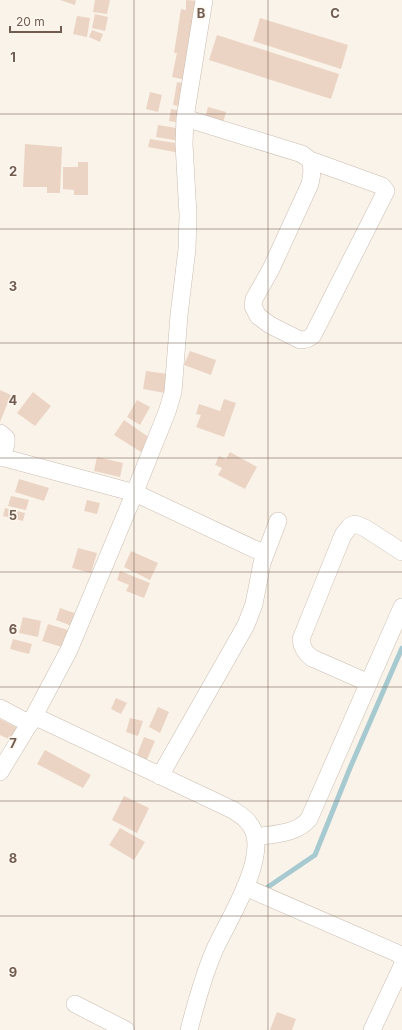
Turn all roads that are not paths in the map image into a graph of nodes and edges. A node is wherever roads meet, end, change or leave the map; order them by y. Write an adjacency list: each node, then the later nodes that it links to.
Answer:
1 (204, 0): 2 (street)
2 (185, 118): 3 (street); 6 (street)
3 (310, 160): 3 (street)
4 (0, 434): 5 (street)
5 (0, 458): 6 (street)
6 (135, 493): 9 (street); 13 (street)
7 (278, 522): 9 (street)
8 (402, 552): 11 (street)
9 (265, 554): 15 (street)
10 (402, 607): 11 (street)
11 (369, 683): 16 (street)
12 (0, 708): 13 (street)
13 (32, 720): 14 (street); 15 (street)
14 (0, 772)
15 (160, 776): 16 (street)
16 (255, 837): 17 (street)
17 (245, 887): 18 (street); 22 (street)
18 (402, 959)
19 (402, 966): 23 (street)
20 (75, 1004): 21 (street)
21 (126, 1030)
22 (189, 1030)
23 (372, 1030)

